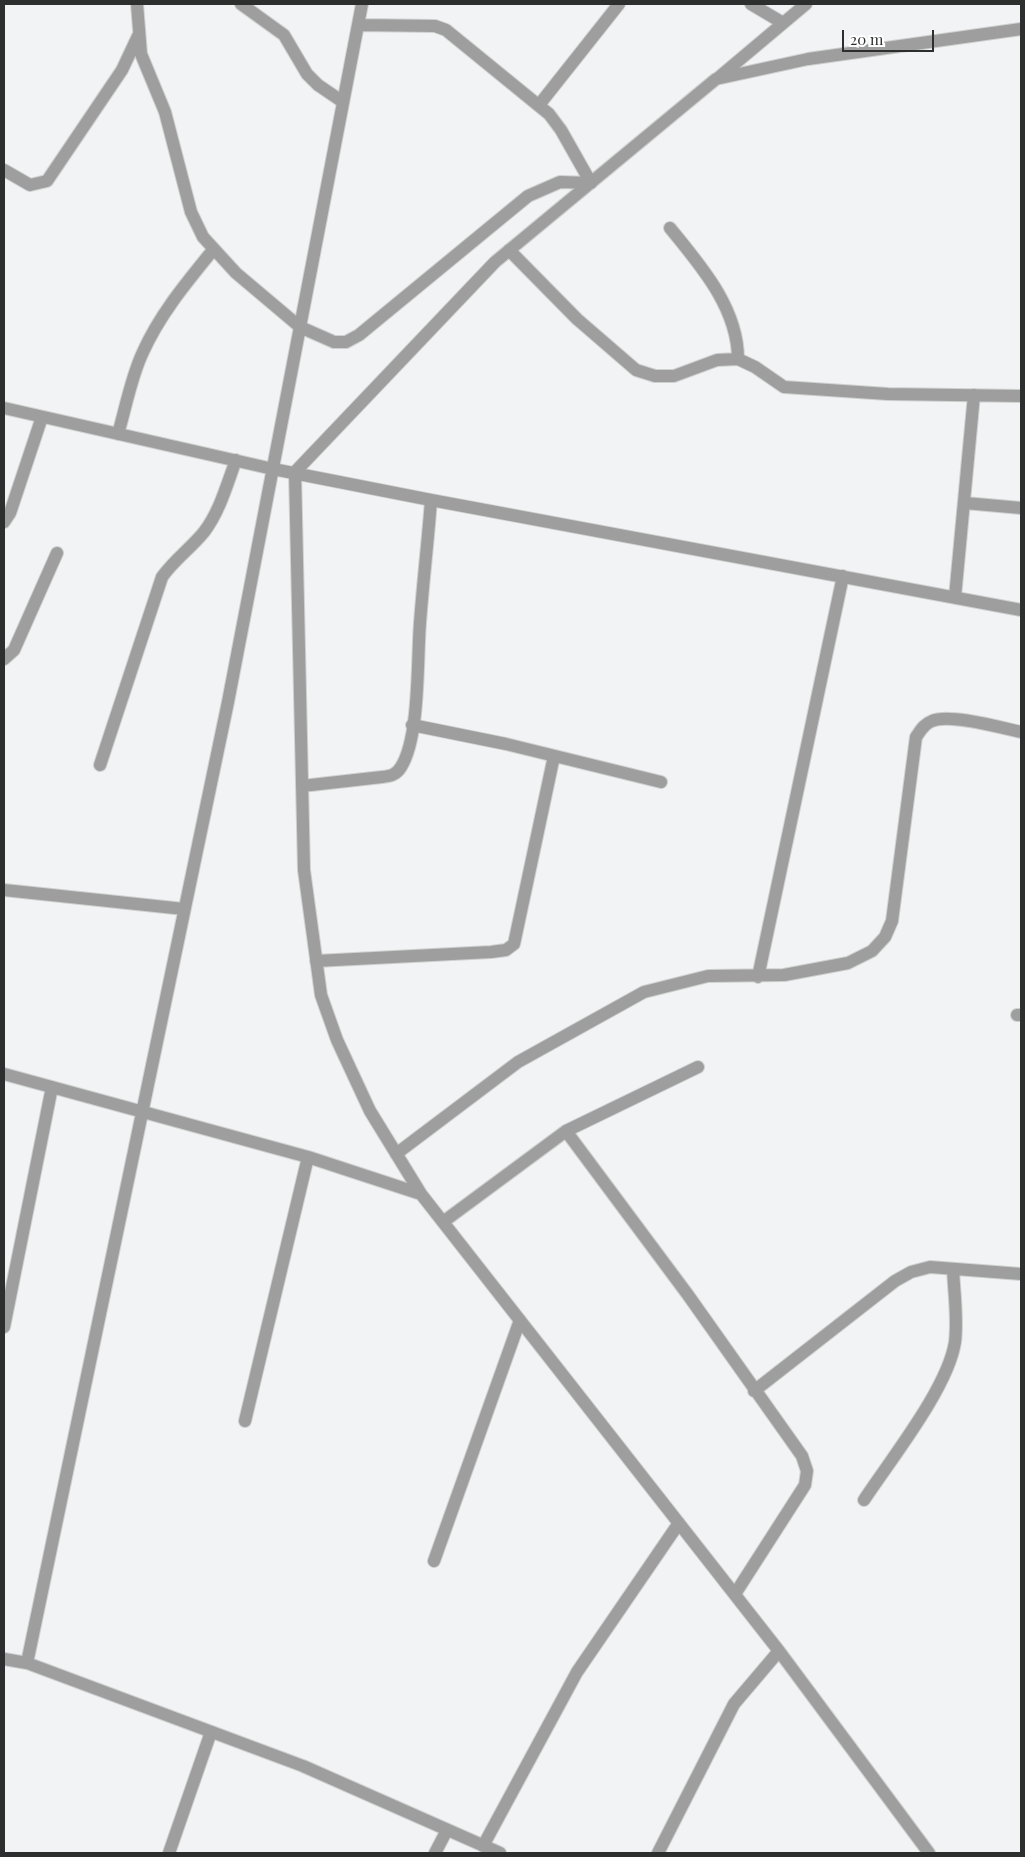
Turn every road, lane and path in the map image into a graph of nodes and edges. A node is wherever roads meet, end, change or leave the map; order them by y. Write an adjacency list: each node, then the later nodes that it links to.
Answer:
1 (137, 4): 10 (street)
2 (241, 4): 12 (street)
3 (362, 4): 8 (street)
4 (620, 4): 13 (street)
5 (751, 4): 7 (street)
6 (806, 4): 7 (street)
7 (783, 23): 11 (street)
8 (358, 25): 12 (street); 13 (street)
9 (1021, 29): 11 (street)
10 (138, 36): 14 (street); 17 (street)
11 (716, 80): 15 (street)
12 (343, 102): 19 (street)
13 (539, 105): 15 (street)
14 (4, 170)
15 (591, 183): 18 (street); 19 (street)
16 (670, 228): 20 (street)
17 (213, 250): 19 (street); 25 (street)
18 (509, 250): 20 (street); 28 (street)
19 (300, 327): 27 (street)
20 (738, 359): 21 (street)
21 (974, 395): 22 (street); 30 (street)
22 (1021, 396)
23 (4, 408): 24 (street)
24 (42, 417): 25 (street); 32 (street)
25 (118, 434): 26 (street)
26 (236, 460): 27 (street); 41 (street)
27 (273, 469): 28 (street); 45 (street)
28 (296, 472): 29 (street); 43 (street)
29 (432, 500): 34 (street); 38 (street)
30 (965, 503): 31 (street); 35 (street)
31 (1021, 508)
32 (4, 522)
33 (57, 553): 37 (street)
34 (843, 576): 35 (street); 47 (street)
35 (955, 597): 36 (street)
36 (1021, 610)
37 (4, 659)
38 (412, 725): 40 (street); 43 (street)
39 (1021, 732): 47 (street)
40 (554, 756): 42 (street); 46 (street)
41 (100, 764)
42 (661, 782)
43 (302, 786): 46 (street)
44 (4, 890): 45 (street)
45 (184, 908): 51 (street)
46 (316, 961): 53 (street)
47 (758, 977): 53 (street)
48 (698, 1067): 52 (street)
49 (4, 1074): 50 (street)
50 (52, 1087): 51 (street); 60 (street)
51 (142, 1111): 54 (street); 69 (street)
52 (566, 1131): 56 (street); 61 (street)
53 (396, 1154): 55 (street)
54 (308, 1157): 55 (street); 62 (street)
55 (421, 1194): 56 (street)
56 (443, 1222): 59 (street)
57 (953, 1269): 58 (street); 61 (street); 63 (street)
58 (1021, 1274)
59 (520, 1320): 64 (street); 65 (street)
60 (4, 1328)
61 (754, 1391): 66 (street)
62 (244, 1421)
63 (864, 1500)
64 (679, 1523): 66 (street); 72 (street)
65 (434, 1561)
66 (735, 1594): 67 (street)
67 (779, 1650): 76 (street); 77 (street)
68 (4, 1659): 69 (street)
69 (27, 1663): 70 (street)
70 (211, 1732): 71 (street); 73 (street)
71 (447, 1830): 72 (street); 74 (street)
72 (484, 1846): 75 (street)
73 (169, 1853)
74 (435, 1853)
75 (500, 1853)
76 (658, 1853)
77 (929, 1853)

